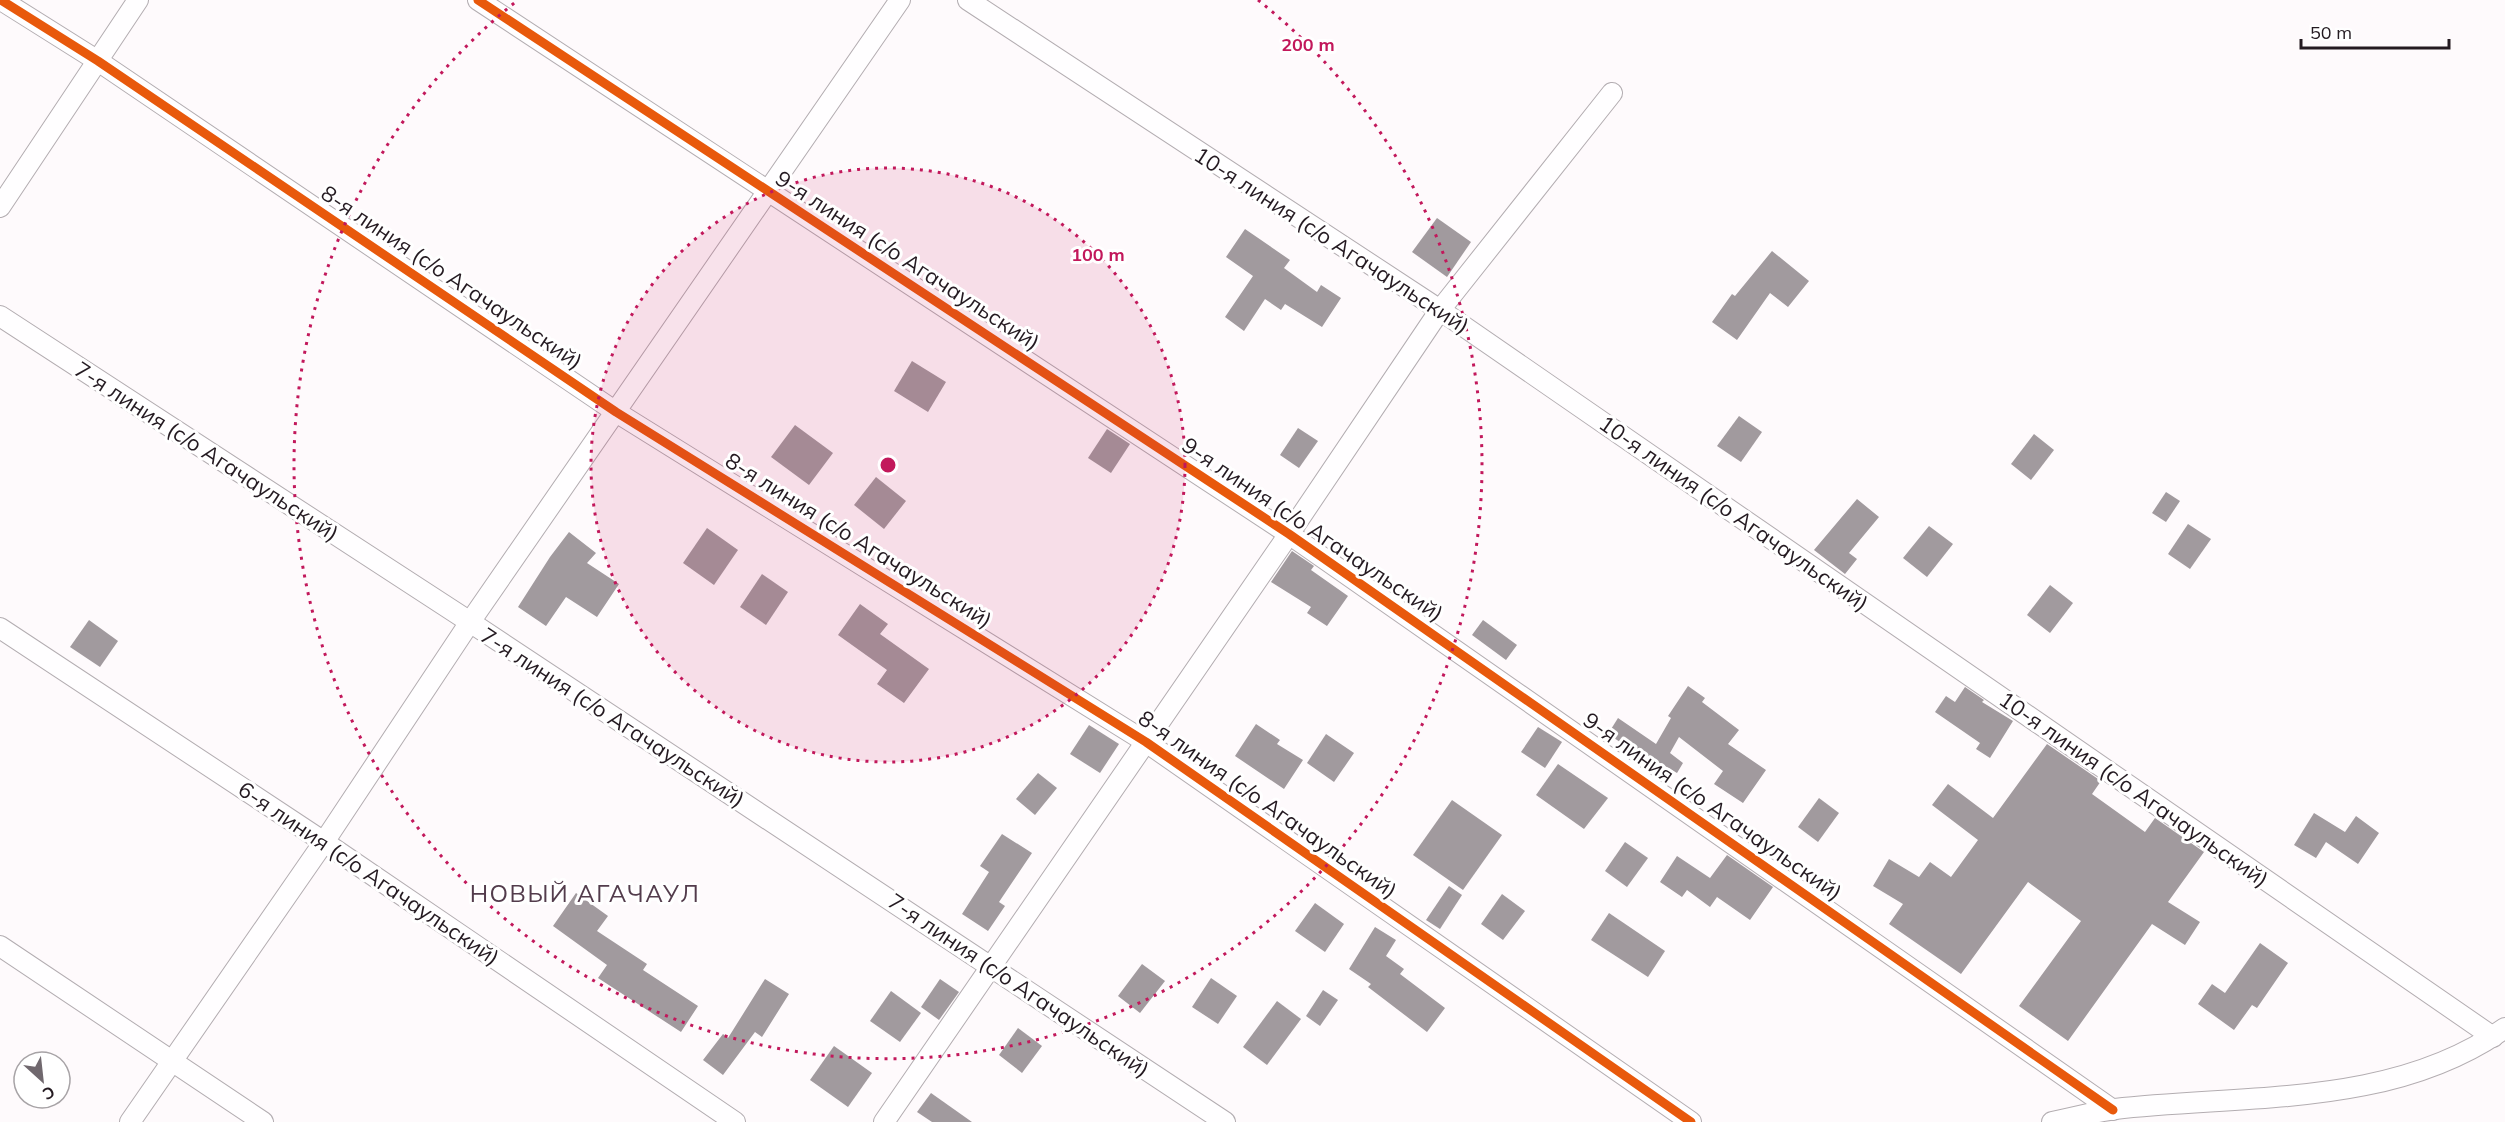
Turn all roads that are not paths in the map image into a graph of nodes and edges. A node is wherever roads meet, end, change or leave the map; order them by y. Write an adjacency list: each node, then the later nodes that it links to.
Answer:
1 (1, 0): 6 (street, 8-я линия (с/о Агачаульский))
2 (138, 0): 6 (street)
3 (478, 0): 8 (street, 9-я линия (с/о Агачаульский))
4 (900, 0): 8 (street)
5 (968, 0): 10 (street, 10-я линия (с/о Агачаульский))
6 (98, 61): 9 (street); 12 (street, 8-я линия (с/о Агачаульский))
7 (1612, 93): 10 (street)
8 (768, 191): 12 (street); 13 (street, 9-я линия (с/о Агачаульский))
9 (0, 207)
10 (1440, 310): 13 (street); 20 (street, 10-я линия (с/о Агачаульский))
11 (0, 316): 14 (street, 7-я линия (с/о Агачаульский))
12 (616, 412): 14 (street); 16 (street, 8-я линия (с/о Агачаульский))
13 (1289, 534): 16 (street); 22 (street, 9-я линия (с/о Агачаульский))
14 (470, 622): 17 (street); 19 (street, 7-я линия (с/о Агачаульский))
15 (0, 628): 17 (street, 6-я линия (с/о Агачаульский))
16 (1146, 742): 19 (street); 28 (street, 8-я линия (с/о Агачаульский))
17 (324, 842): 21 (street); 25 (street, 6-я линия (с/о Агачаульский))
18 (0, 946): 21 (street)
19 (990, 966): 26 (street); 27 (street, 7-я линия (с/о Агачаульский))
20 (2499, 1033): 22 (street)
21 (172, 1060): 23 (street); 24 (street)
22 (2113, 1110): 29 (street)
23 (130, 1122)
24 (263, 1122)
25 (735, 1122)
26 (884, 1122)
27 (1225, 1122)
28 (1691, 1122)
29 (2052, 1122)

